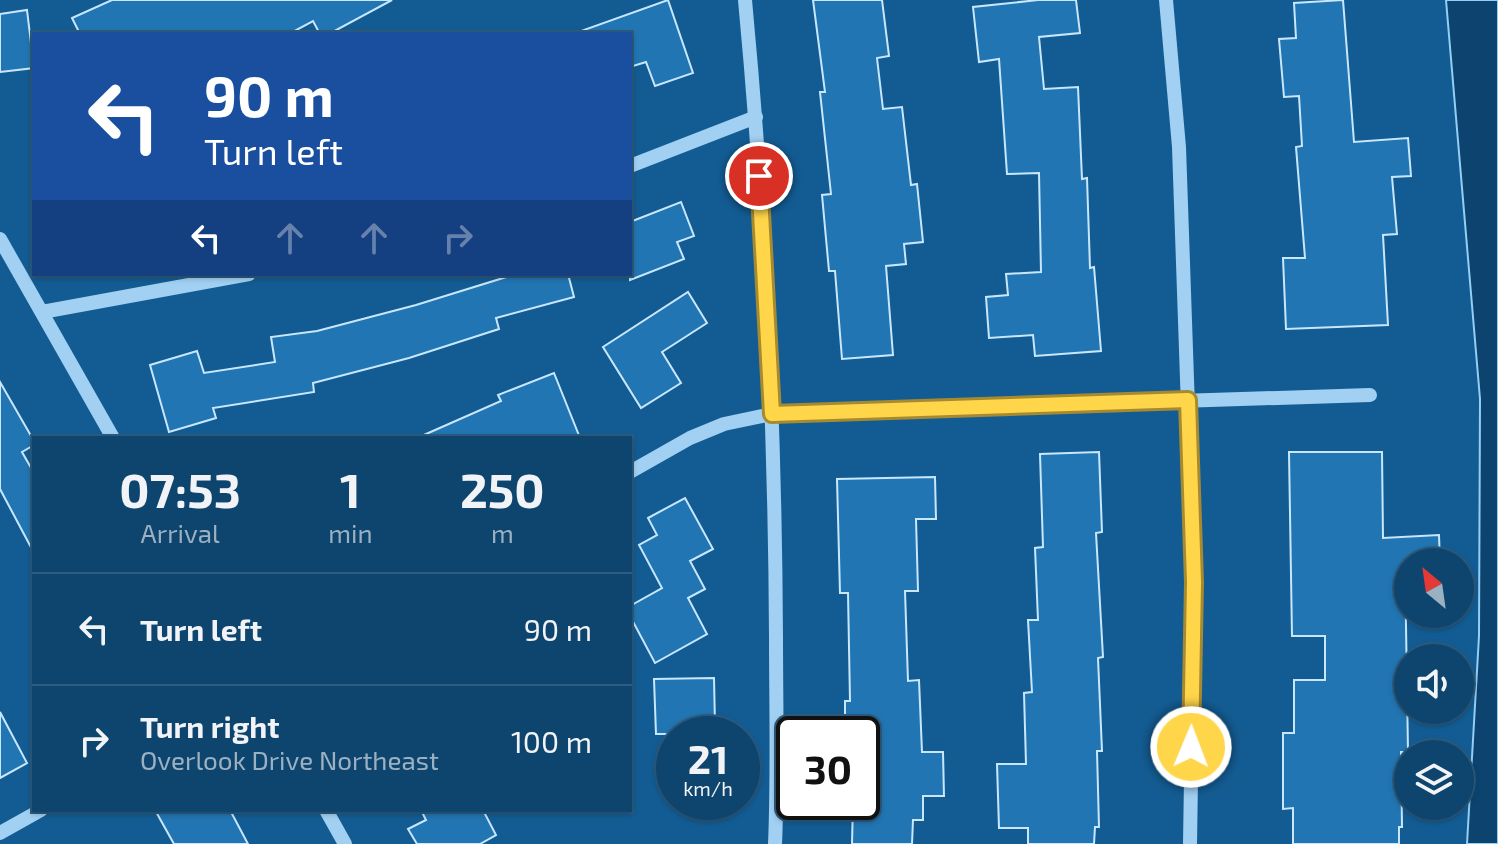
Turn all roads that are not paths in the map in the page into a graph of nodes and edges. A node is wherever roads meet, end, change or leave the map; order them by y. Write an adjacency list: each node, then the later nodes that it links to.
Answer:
1 (745, 0): 3 (street)
2 (1166, 0): 9 (street)
3 (756, 117): 4 (street); 10 (street)
4 (632, 165)
5 (0, 239): 7 (street)
6 (238, 276): 7 (street)
7 (42, 312): 11 (street)
8 (1370, 395): 9 (street)
9 (1188, 400): 10 (street); 18 (street)
10 (772, 414): 12 (street); 17 (street)
11 (112, 436)
12 (632, 471)
13 (37, 812): 15 (street)
14 (327, 812): 16 (street)
15 (0, 833)
16 (345, 844)
17 (775, 844)
18 (1190, 844)

